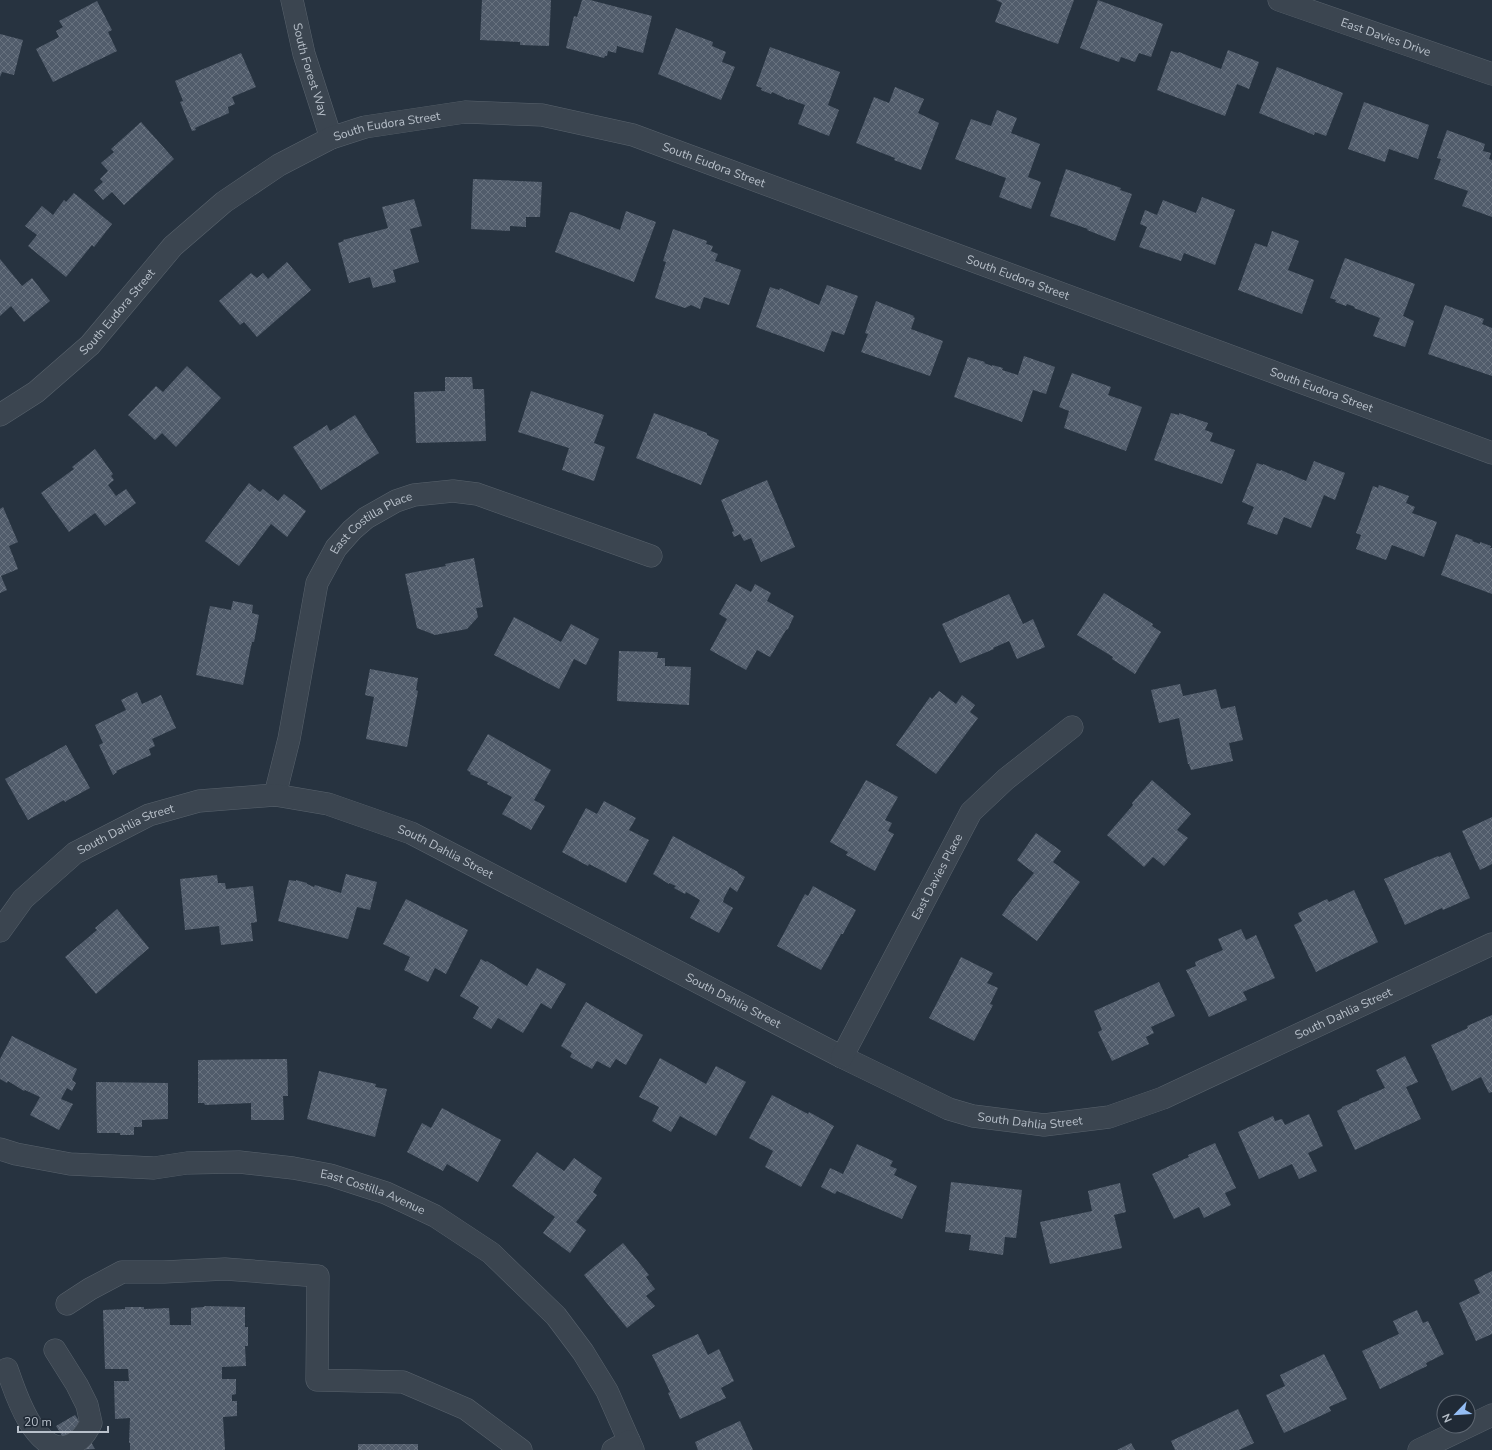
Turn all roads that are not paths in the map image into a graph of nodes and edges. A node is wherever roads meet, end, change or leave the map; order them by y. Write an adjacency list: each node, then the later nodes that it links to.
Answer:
1 (292, 0): 4 (street, South Forest Way)
2 (1279, 0): 3 (street, East Davies Drive)
3 (1492, 74)
4 (331, 138): 5 (street, South Eudora Street); 6 (street, South Eudora Street)
5 (0, 415)
6 (1492, 453)
7 (651, 556): 9 (street, East Costilla Place)
8 (1072, 727): 12 (street, East Davies Place)
9 (276, 795): 10 (street, South Dahlia Street); 12 (street, South Dahlia Street)
10 (0, 931)
11 (1492, 944): 12 (street, South Dahlia Street)
12 (842, 1057)
13 (0, 1149): 18 (street, East Costilla Avenue)
14 (66, 1304): 19 (street)
15 (55, 1350): 16 (street)
16 (7, 1369)
17 (1492, 1415): 20 (street)
18 (625, 1447)
19 (521, 1450)
20 (1419, 1450)

